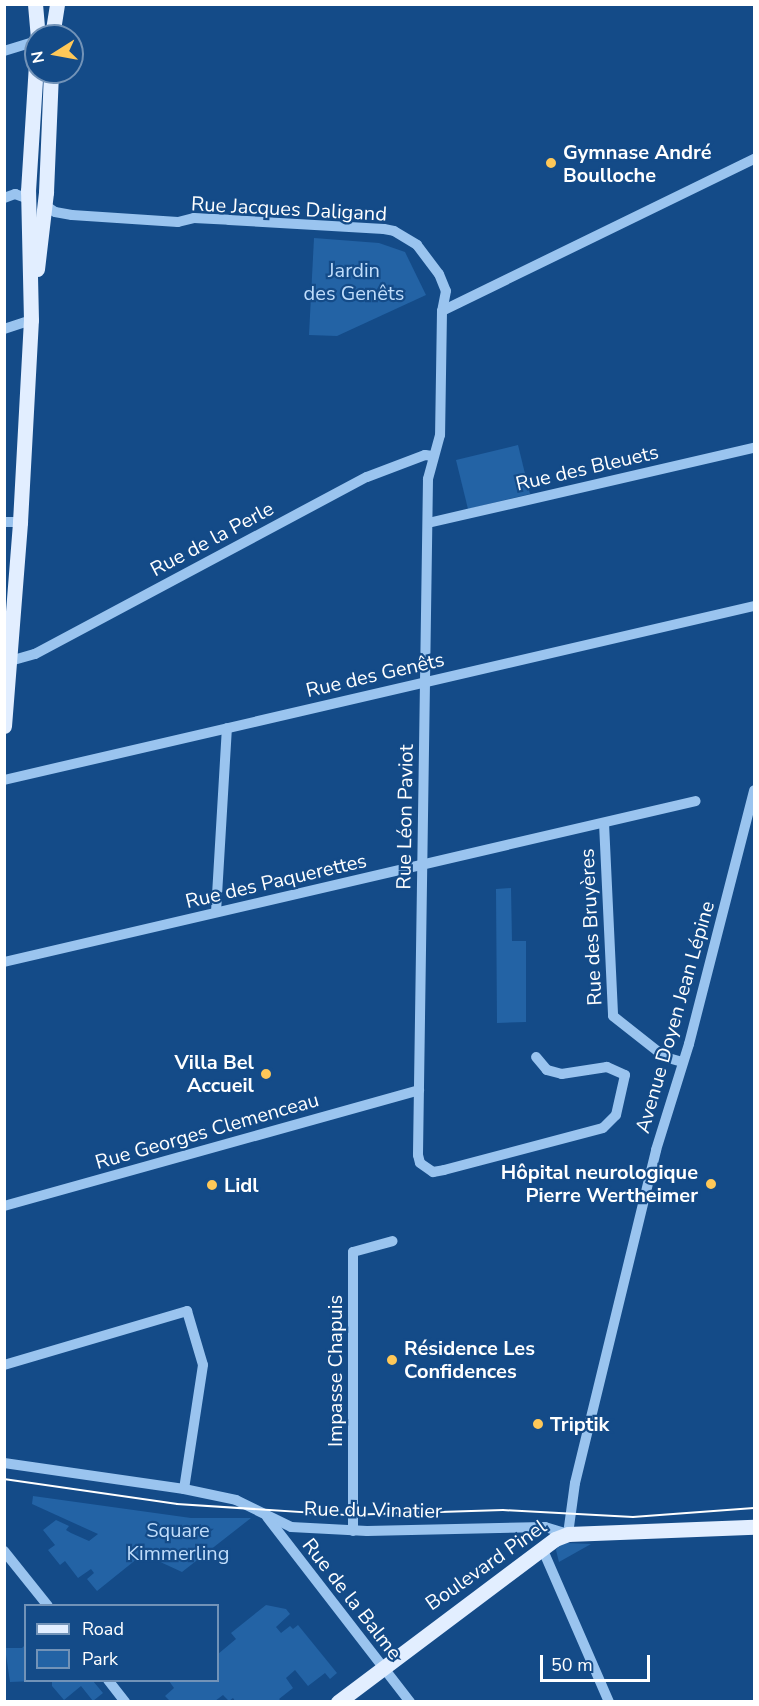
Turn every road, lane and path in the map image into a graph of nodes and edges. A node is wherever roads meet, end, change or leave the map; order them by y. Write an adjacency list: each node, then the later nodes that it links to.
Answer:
1 (35, 4): 3 (main road)
2 (57, 4): 4 (main road)
3 (37, 24)
4 (54, 24)
5 (24, 45): 6 (street)
6 (4, 51)
7 (34, 84): 9 (main road)
8 (51, 84): 10 (main road)
9 (33, 102): 10 (street); 13 (main road)
10 (51, 126): 14 (main road)
11 (754, 159): 16 (street)
12 (4, 198): 13 (street)
13 (29, 199): 15 (main road)
14 (45, 205): 15 (main road); 16 (street, Rue Jacques Daligand)
15 (32, 288): 17 (main road)
16 (442, 311): 20 (street, Rue Jacques Daligand)
17 (31, 320): 18 (street); 22 (main road)
18 (4, 329)
19 (754, 448): 23 (street, Rue des Bleuets)
20 (433, 456): 23 (street, Rue Léon Paviot); 25 (street, Rue de la Perle)
21 (4, 522): 22 (street)
22 (20, 522): 25 (main road)
23 (428, 524): 26 (street, Rue Léon Paviot)
24 (754, 606): 26 (street, Rue des Genêts)
25 (10, 661): 27 (main road)
26 (425, 684): 29 (street, Rue des Genêts); 34 (street, Rue Léon Paviot)
27 (6, 695): 28 (main road)
28 (4, 726)
29 (227, 728): 30 (street, Rue des Genêts); 35 (street)
30 (4, 780)
31 (754, 790): 38 (street, Avenue Doyen Jean Lépine)
32 (696, 801): 33 (street, Rue des Paquerettes)
33 (604, 823): 34 (street, Rue des Paquerettes); 38 (street, Rue des Bruyères)
34 (422, 866): 35 (street, Rue des Paquerettes); 39 (street, Rue Léon Paviot)
35 (216, 912): 36 (street, Rue des Paquerettes)
36 (4, 962)
37 (536, 1057): 39 (street, Rue Léon Paviot)
38 (682, 1062): 48 (street, Avenue Doyen Jean Lépine)
39 (419, 1090): 40 (street, Rue Georges Clemenceau)
40 (4, 1206)
41 (393, 1241): 47 (street, Impasse Chapuis)
42 (4, 1365): 44 (street)
43 (4, 1463): 44 (street, Rue du Vinatier)
44 (184, 1489): 45 (street, Rue du Vinatier)
45 (267, 1517): 47 (street, Rue du Vinatier); 52 (street, Rue de la Balme)
46 (754, 1527): 48 (main road, Boulevard Pinel)
47 (353, 1530): 48 (street, Rue du Vinatier)
48 (568, 1534): 49 (main road, Boulevard Pinel)
49 (542, 1548): 52 (main road, Boulevard Pinel); 57 (street)
50 (4, 1551): 51 (street)
51 (47, 1604)
52 (382, 1666): 55 (main road, Boulevard Pinel); 56 (street, Rue de la Balme)
53 (110, 1682): 54 (street)
54 (125, 1701)
55 (338, 1701)
56 (410, 1701)
57 (609, 1701)

